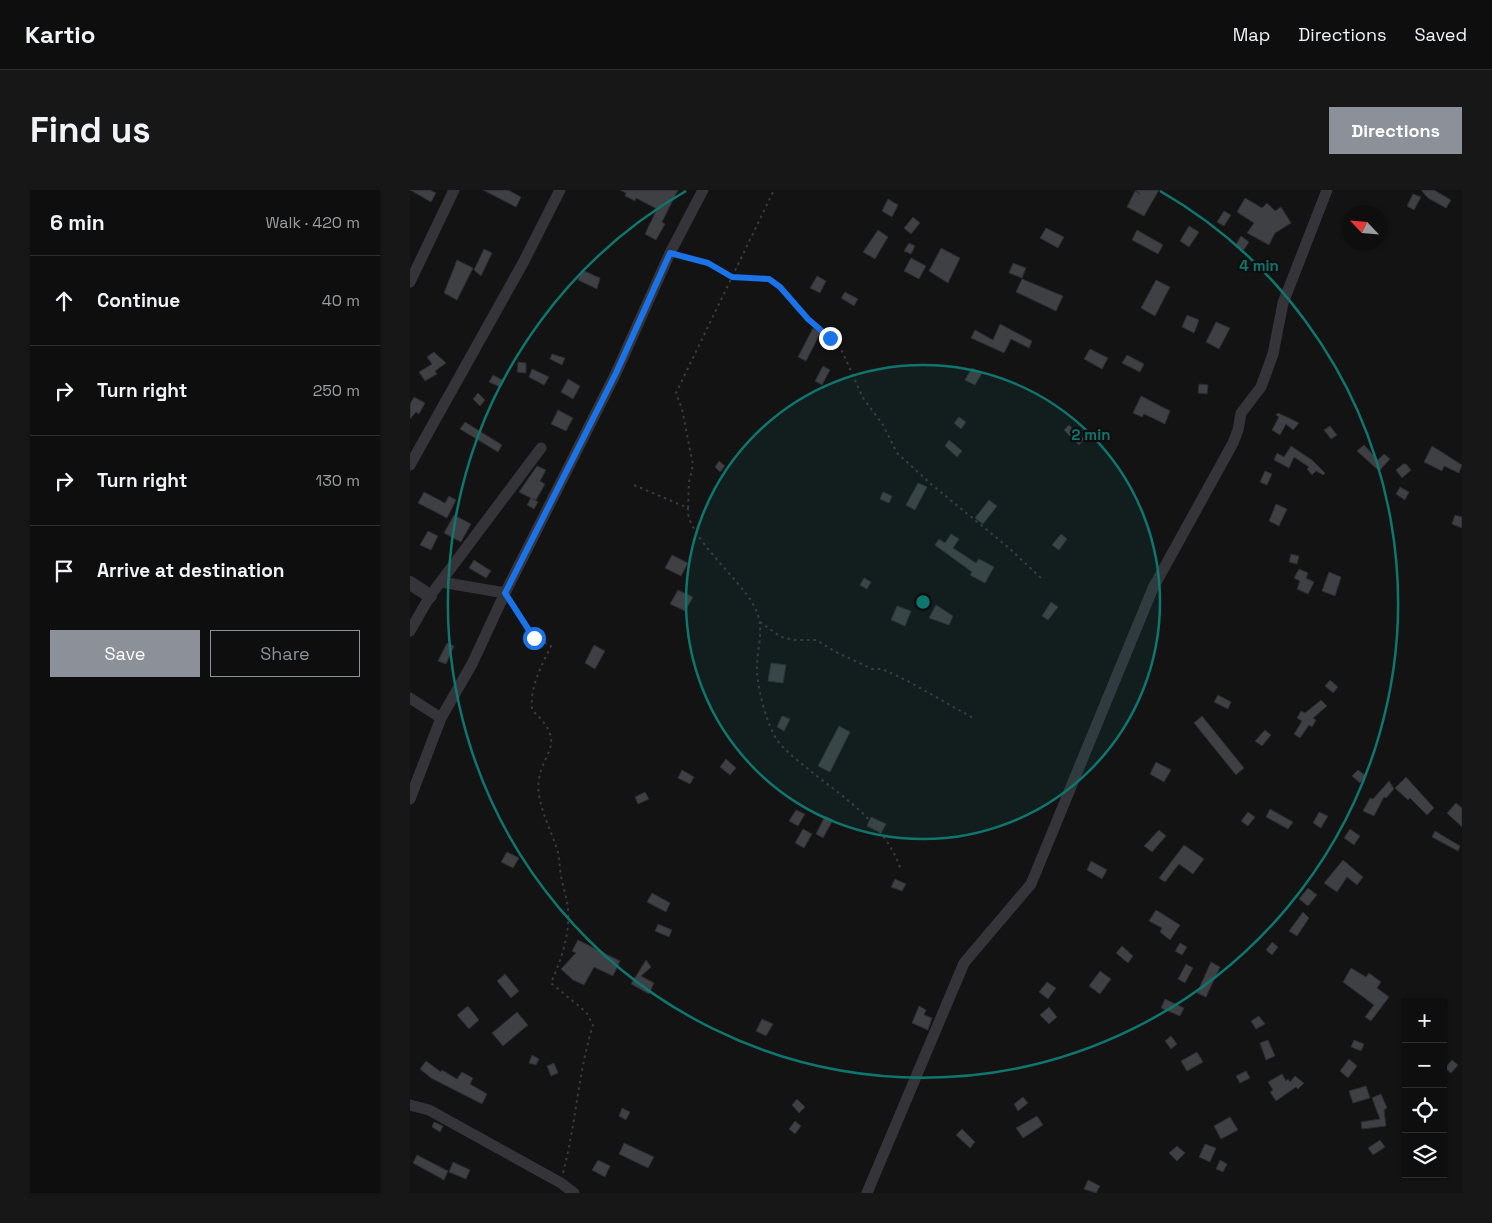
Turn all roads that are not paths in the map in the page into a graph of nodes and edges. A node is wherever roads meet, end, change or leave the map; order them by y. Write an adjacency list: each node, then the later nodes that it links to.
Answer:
1 (454, 190): 5 (street)
2 (560, 190): 7 (street)
3 (703, 190): 10 (street)
4 (1327, 190): 18 (street)
5 (410, 282)
6 (541, 448): 8 (street)
7 (410, 465)
8 (441, 582): 10 (street); 11 (street)
9 (410, 583): 11 (street)
10 (505, 593): 14 (street)
11 (430, 596): 12 (street)
12 (410, 631)
13 (410, 698): 14 (street)
14 (441, 718): 15 (street)
15 (410, 799)
16 (410, 1105): 17 (street)
17 (574, 1193)
18 (867, 1193)

